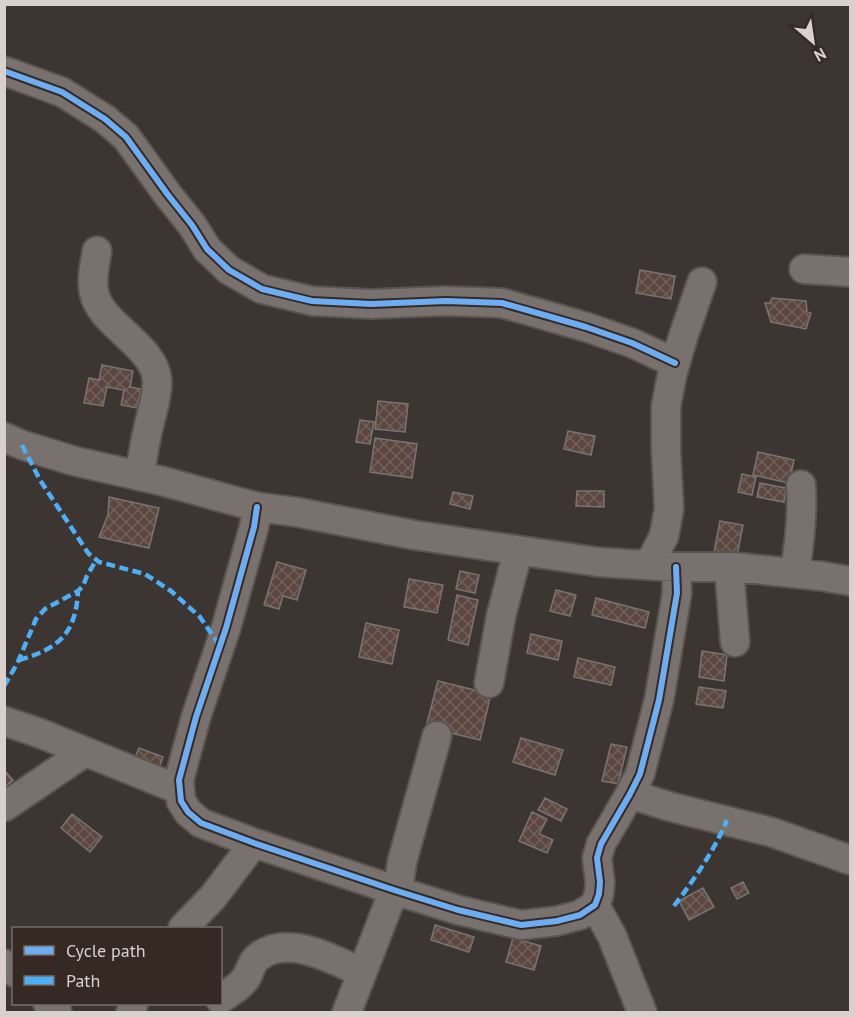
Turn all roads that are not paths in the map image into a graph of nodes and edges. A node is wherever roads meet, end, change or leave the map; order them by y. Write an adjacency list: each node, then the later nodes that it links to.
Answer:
1 (4, 71): 6 (street)
2 (97, 251): 8 (street)
3 (804, 269): 4 (street)
4 (850, 272)
5 (702, 282): 6 (street)
6 (675, 363): 12 (street)
7 (4, 437): 8 (street)
8 (139, 476): 10 (street)
9 (801, 484): 14 (street)
10 (257, 507): 11 (street); 21 (street)
11 (518, 551): 12 (street); 17 (street)
12 (662, 566): 13 (street); 22 (street)
13 (729, 567): 14 (street); 16 (street)
14 (795, 573): 15 (street)
15 (850, 581)
16 (735, 642)
17 (489, 683)
18 (4, 721): 20 (street)
19 (436, 736): 26 (street)
20 (85, 752): 21 (street); 23 (street)
21 (180, 790): 24 (street)
22 (630, 794): 25 (street); 27 (street)
23 (4, 807)
24 (254, 843): 26 (street); 28 (street)
25 (850, 860)
26 (396, 891): 27 (street); 29 (street)
27 (595, 904): 32 (street)
28 (184, 927)
29 (362, 973): 30 (street); 31 (street)
30 (222, 998)
31 (347, 1012)
32 (642, 1012)

